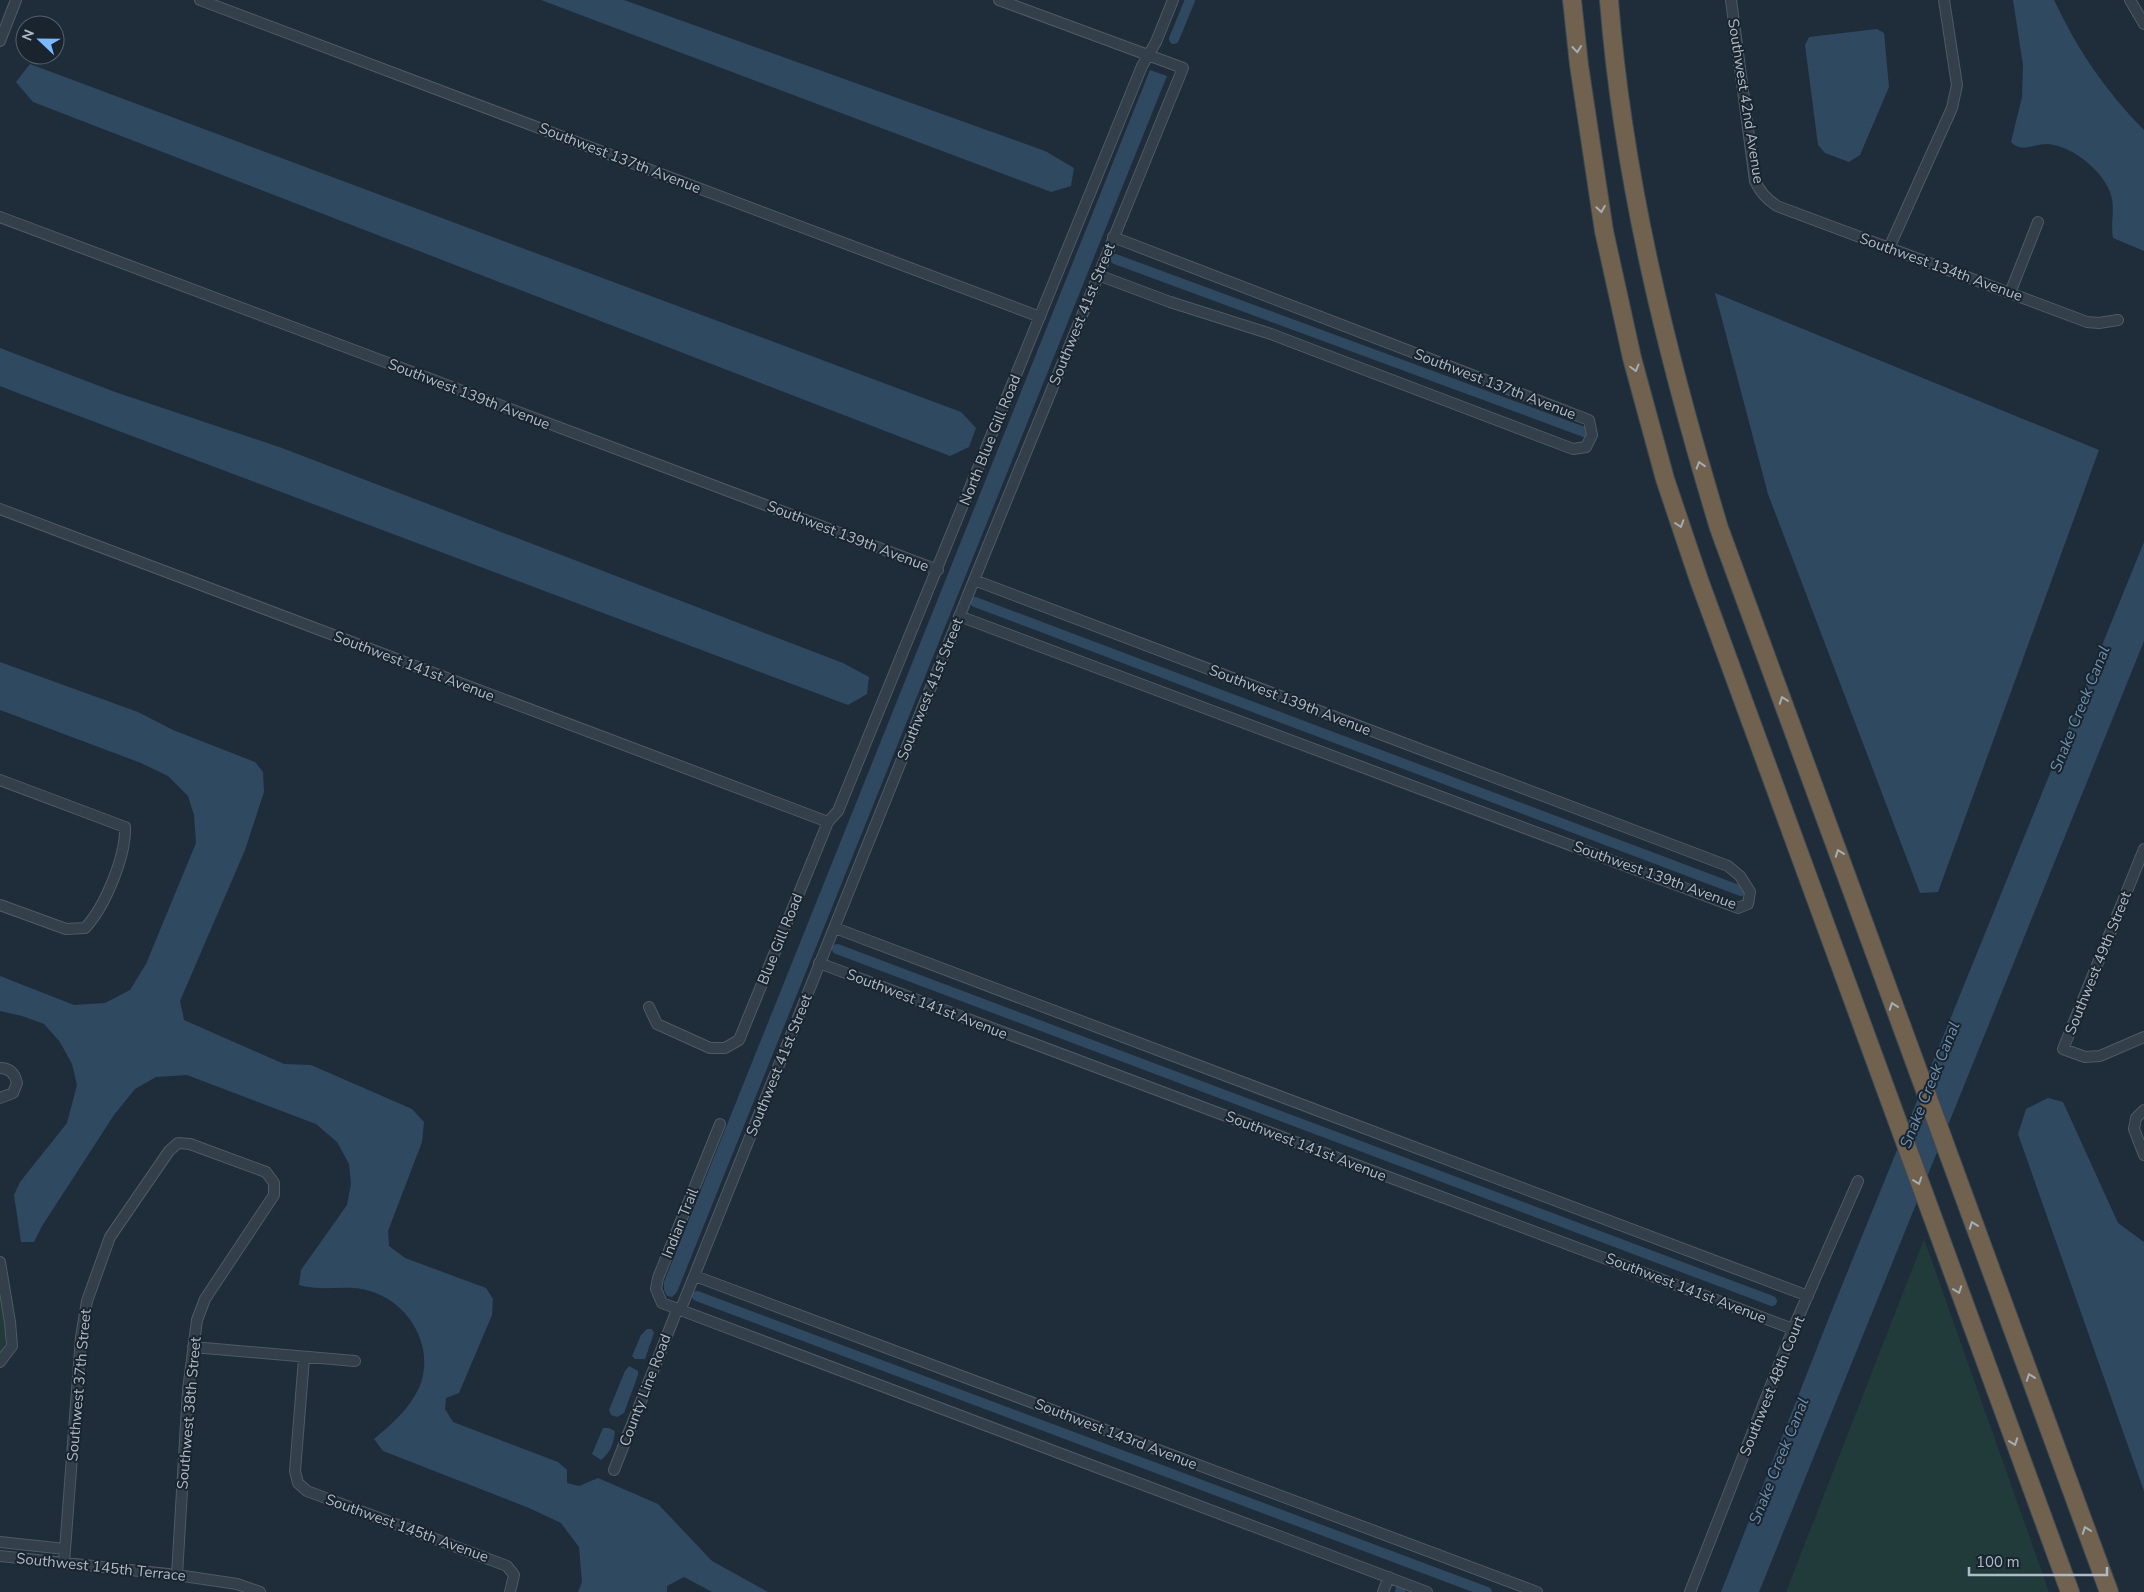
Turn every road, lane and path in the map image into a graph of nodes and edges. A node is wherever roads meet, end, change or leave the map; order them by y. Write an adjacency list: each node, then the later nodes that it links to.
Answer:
1 (16, 0): 11 (street)
2 (200, 0): 20 (street, Southwest 137th Avenue)
3 (999, 0): 12 (street)
4 (1173, 0): 12 (street)
5 (1572, 0): 63 (highway, one-way to 63)
6 (1609, 0): 64 (highway, one-way to 6)
7 (1731, 0): 13 (street, Southwest 42nd Avenue)
8 (1944, 0): 17 (street)
9 (2130, 0): 10 (street)
10 (2144, 24)
11 (0, 41)
12 (1148, 55): 16 (street, Southwest 41st Street); 20 (street, North Blue Gill Road)
13 (1768, 200): 17 (street, Southwest 134th Avenue)
14 (0, 217): 23 (street, Southwest 139th Avenue)
15 (2038, 222): 19 (street)
16 (1113, 236): 18 (street, Southwest 41st Street); 18 (street, Southwest 137th Avenue)
17 (1889, 248): 19 (street, Southwest 134th Avenue)
18 (1098, 275): 24 (street, Southwest 41st Street)
19 (2010, 293): 21 (street, Southwest 134th Avenue)
20 (1040, 317): 23 (street, North Blue Gill Road)
21 (2118, 320)
22 (0, 509): 27 (street, Southwest 141st Avenue)
23 (938, 570): 27 (street, North Blue Gill Road)
24 (974, 580): 25 (street, Southwest 41st Street); 25 (street, Southwest 139th Avenue)
25 (959, 616): 30 (street, Southwest 41st Street)
26 (0, 780): 29 (street)
27 (828, 822): 32 (street, Blue Gill Road)
28 (2144, 849): 33 (street, Southwest 49th Street)
29 (0, 905)
30 (835, 928): 31 (street, Southwest 41st Street); 43 (street)
31 (819, 963): 42 (street, Southwest 41st Street); 45 (street, Southwest 141st Avenue)
32 (649, 1007)
33 (2144, 1038)
34 (0, 1068): 35 (street)
35 (0, 1098)
36 (2143, 1111): 38 (street)
37 (720, 1124): 44 (street, Indian Trail)
38 (2144, 1155)
39 (1858, 1181): 43 (street, Southwest 48th Court)
40 (274, 1183): 46 (street, Southwest 38th Street); 52 (street, Southwest 37th Street)
41 (0, 1262): 49 (street)
42 (695, 1276): 44 (street, Southwest 41st Street); 61 (street, Southwest 143rd Avenue)
43 (1808, 1296): 45 (street, Southwest 48th Court)
44 (678, 1310): 50 (street, County Line Road); 56 (street)
45 (1793, 1329): 62 (street, Southwest 48th Court)
46 (193, 1347): 47 (street); 55 (street, Southwest 38th Street)
47 (304, 1358): 48 (street); 58 (street, Southwest 145th Avenue)
48 (355, 1361)
49 (0, 1362)
50 (614, 1470)
51 (0, 1542): 52 (street, Southwest 145th Terrace)
52 (65, 1549): 54 (street, Southwest 37th Street)
53 (0, 1556): 54 (street, Southwest 145th Terrace)
54 (64, 1563): 55 (street, Southwest 145th Terrace)
55 (177, 1575): 57 (street, Southwest 145th Terrace)
56 (1389, 1577): 59 (street); 60 (street)
57 (260, 1592)
58 (510, 1592)
59 (1383, 1592)
60 (1428, 1592)
61 (1537, 1592)
62 (1690, 1592)
63 (2070, 1592)
64 (2109, 1592)

